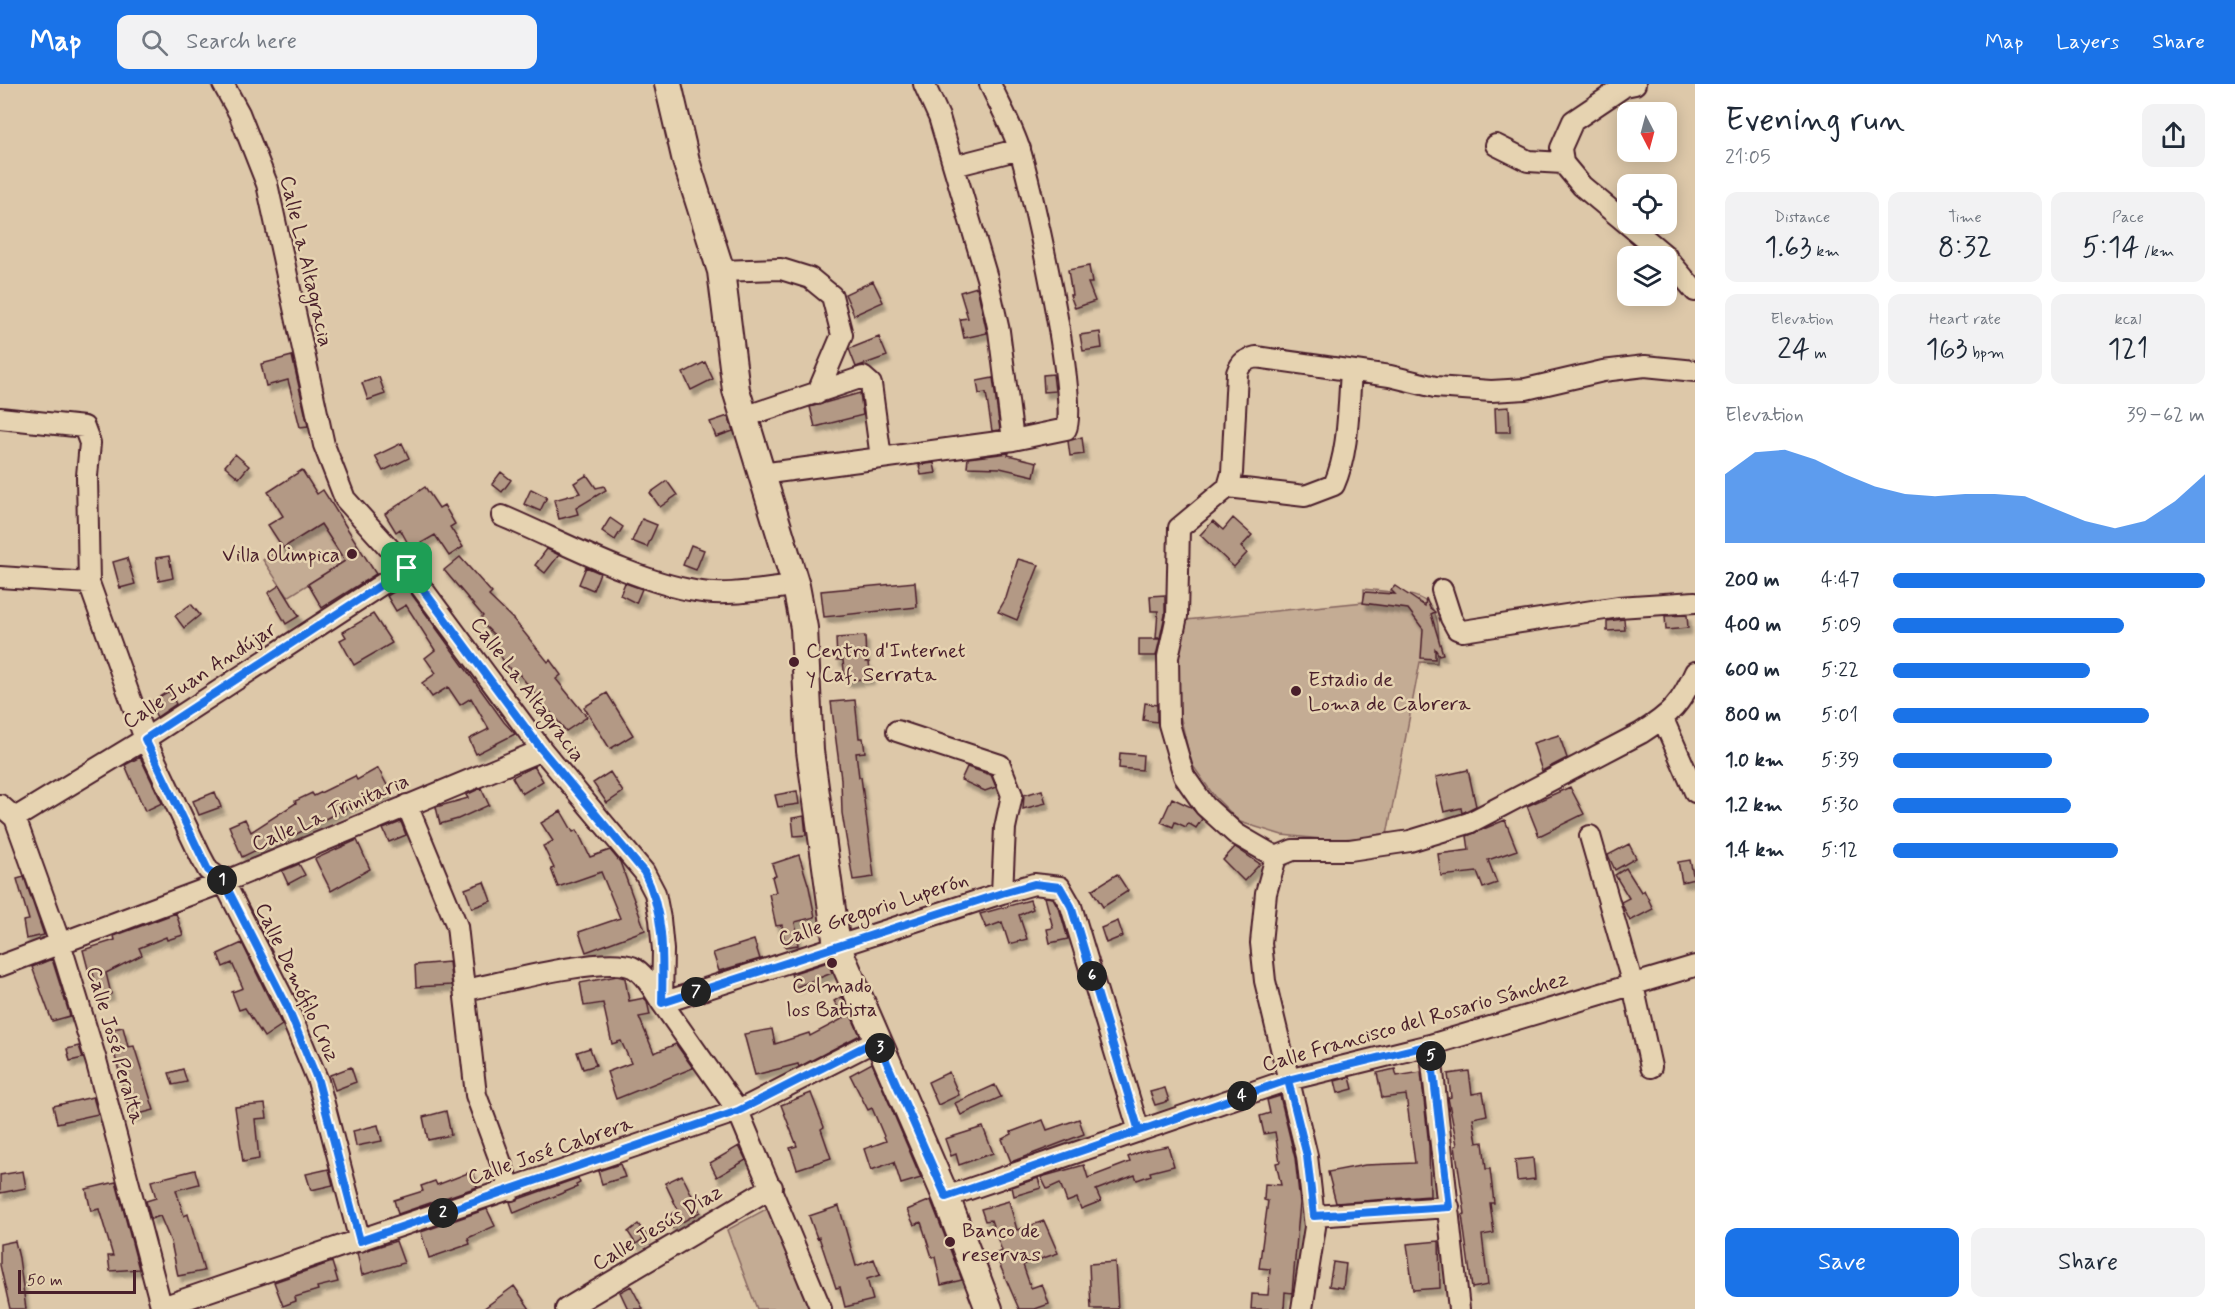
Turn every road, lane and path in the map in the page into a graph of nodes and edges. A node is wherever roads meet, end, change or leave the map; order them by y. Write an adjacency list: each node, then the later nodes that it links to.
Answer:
1 (223, 84): 24 (street, Calle La Altagracia)
2 (668, 84): 12 (main road)
3 (924, 84): 9 (street)
4 (990, 84): 7 (street)
5 (1635, 84): 8 (street)
6 (1496, 145): 8 (street)
7 (1020, 149): 9 (street); 19 (street)
8 (1563, 163): 10 (street)
9 (954, 166): 19 (street)
10 (1653, 246)
11 (1677, 270): 13 (street)
12 (721, 271): 16 (street); 17 (main road)
13 (1695, 291)
14 (1695, 371): 15 (street)
15 (1351, 372): 22 (street); 22 (street)
16 (817, 394): 17 (street); 20 (street)
17 (744, 417): 21 (main road)
18 (0, 418): 26 (street, Calle Demófilo Cruz)
19 (1014, 440): 20 (street)
20 (881, 458): 21 (street)
21 (761, 474): 27 (main road)
22 (1228, 487): 40 (street)
23 (501, 516): 27 (street)
24 (407, 568): 33 (street, Calle Juan Andújar); 34 (street, Calle La Altagracia)
25 (0, 577): 26 (street)
26 (89, 583): 33 (street, Calle Demófilo Cruz)
27 (796, 586): 44 (main road)
28 (1442, 590): 29 (street)
29 (1695, 602)
30 (1695, 672): 31 (street)
31 (1663, 719): 35 (street); 40 (street)
32 (897, 731): 42 (street)
33 (145, 739): 38 (street, Calle Juan Andújar); 41 (street, Calle Demófilo Cruz)
34 (542, 750): 37 (street, Calle La Trinitaria); 49 (street, Calle La Altagracia)
35 (1695, 792)
36 (0, 805): 38 (street, Calle José Peralta)
37 (407, 805): 41 (street, Calle La Trinitaria); 48 (street)
38 (15, 818): 43 (street, Calle José Peralta)
39 (1590, 836): 47 (street)
40 (1276, 857): 53 (street)
41 (224, 882): 43 (street, Calle La Trinitaria); 61 (street, Calle Demófilo Cruz)
42 (1002, 893): 44 (street, Calle Gregorio Luperón); 55 (street, Calle Gregorio Luperón)
43 (60, 944): 45 (street, Calle La Trinitaria); 62 (street, Calle José Peralta)
44 (837, 946): 49 (street, Calle Gregorio Luperón); 50 (main road)
45 (0, 966)
46 (1695, 966): 47 (street, Calle Francisco del Rosario Sánchez)
47 (1633, 985): 51 (street, Calle Francisco del Rosario Sánchez); 52 (street)
48 (466, 990): 49 (street); 57 (street)
49 (662, 1003): 54 (street)
50 (877, 1040): 54 (street, Calle José Cabrera); 58 (main road)
51 (1430, 1045): 53 (street, Calle Francisco del Rosario Sánchez); 59 (street)
52 (1651, 1066)
53 (1288, 1080): 55 (street, Calle Francisco del Rosario Sánchez); 60 (street)
54 (738, 1111): 56 (street); 57 (street, Calle José Cabrera)
55 (1139, 1131): 58 (street, Calle Francisco del Rosario Sánchez)
56 (772, 1187): 63 (street, Calle Jesús Díaz); 64 (street)
57 (511, 1190): 61 (street, Calle José Cabrera)
58 (946, 1197): 65 (main road)
59 (1449, 1207): 60 (street); 67 (street)
60 (1314, 1216): 66 (street)
61 (360, 1241): 62 (street, Calle José Cabrera)
62 (162, 1308)
63 (566, 1309)
64 (821, 1309)
65 (989, 1309)
66 (1302, 1309)
67 (1459, 1309)

